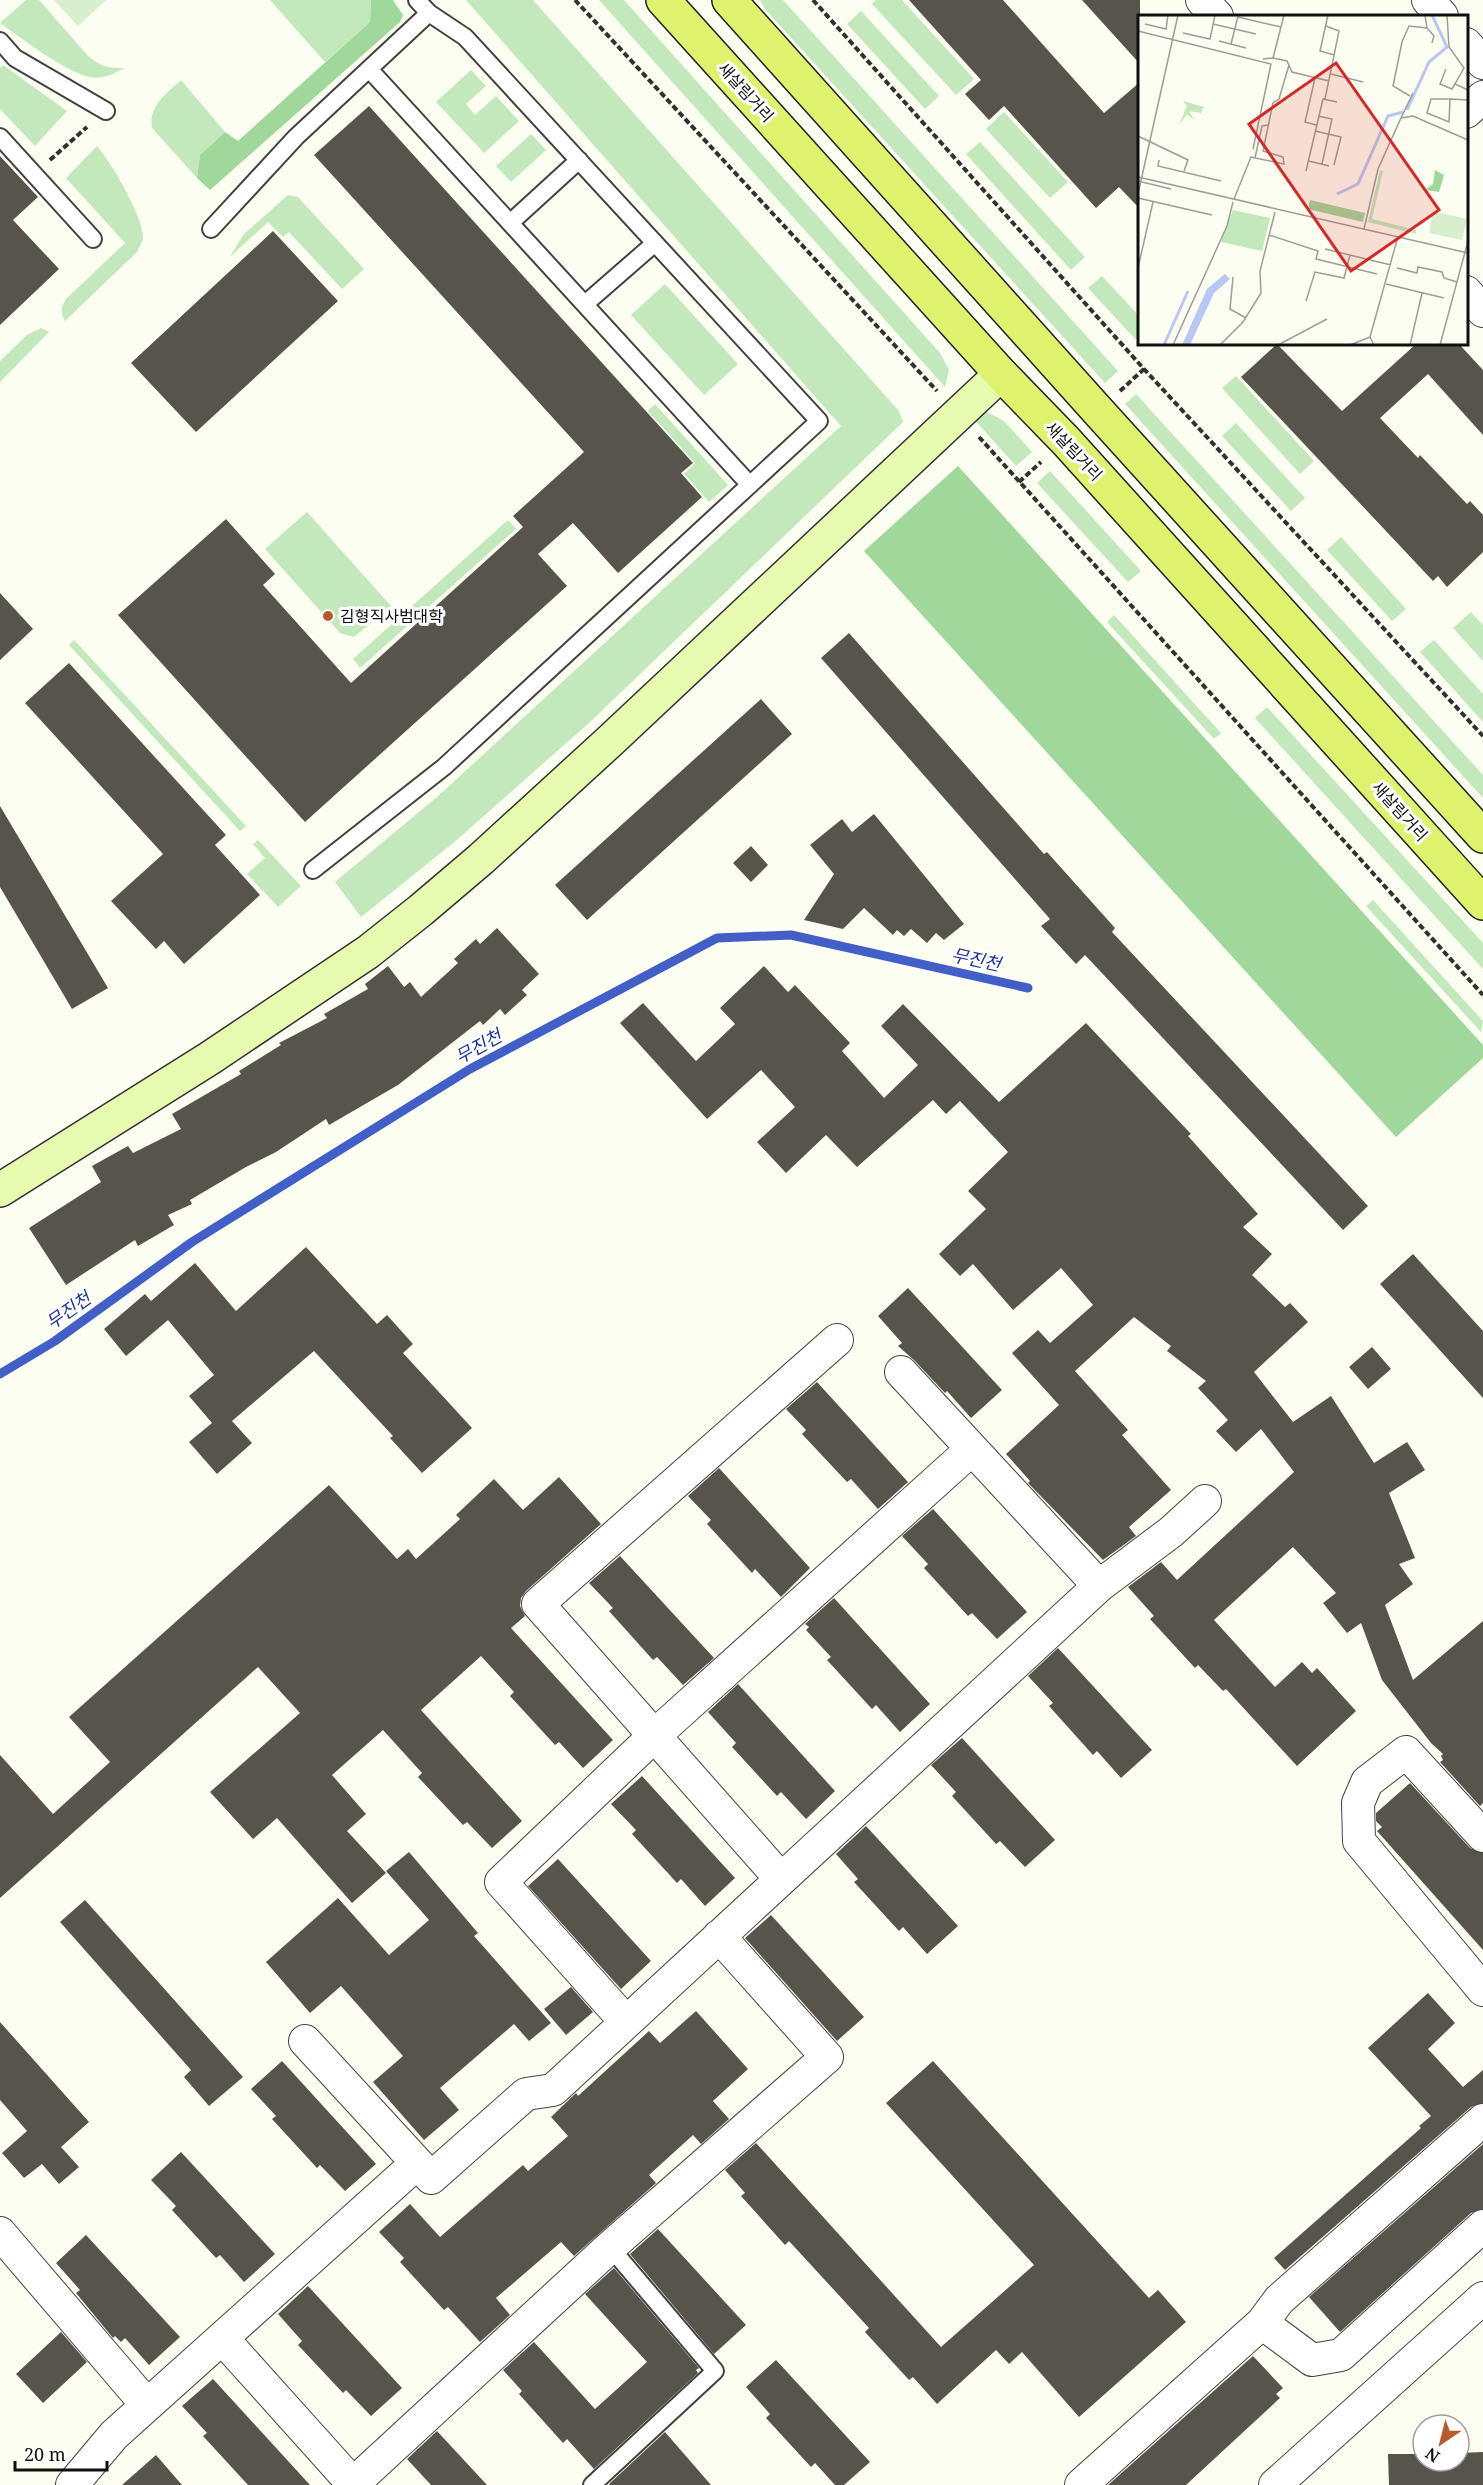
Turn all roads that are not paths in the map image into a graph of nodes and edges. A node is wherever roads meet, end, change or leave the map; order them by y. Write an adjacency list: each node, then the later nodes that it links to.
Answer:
1 (417, 0): 6 (lane)
2 (663, 0): 25 (main road, 새살림거리)
3 (729, 0): 27 (main road)
4 (1203, 0): 7 (street)
5 (1428, 0): 8 (street)
6 (429, 13): 12 (lane); 17 (lane)
7 (1217, 15)
8 (1441, 15)
9 (0, 41): 14 (lane)
10 (1468, 45): 11 (street)
11 (1483, 63)
12 (369, 69): 18 (lane); 19 (lane)
13 (1483, 97): 15 (street)
14 (106, 111)
15 (1468, 111)
16 (0, 137): 20 (lane)
17 (579, 160): 18 (lane); 21 (lane)
18 (510, 223): 23 (lane)
19 (211, 229)
20 (93, 239)
21 (655, 243): 23 (lane); 26 (lane)
22 (1468, 293): 24 (street)
23 (585, 304): 26 (lane)
24 (1483, 311)
25 (1001, 374): 29 (main road, 새살림거리); 30 (street)
26 (750, 484): 28 (lane)
27 (1483, 836)
28 (313, 870)
29 (1483, 903)
30 (0, 1190)
31 (837, 1340): 36 (street)
32 (901, 1372): 33 (street)
33 (972, 1449): 35 (street); 36 (street)
34 (1205, 1501): 35 (street)
35 (1099, 1586): 38 (street)
36 (654, 1736): 38 (street); 41 (street)
37 (1483, 1836): 40 (street)
38 (781, 1879): 39 (street)
39 (719, 1936): 41 (street); 47 (street)
40 (1483, 1990)
41 (626, 2022): 44 (street)
42 (305, 2041): 44 (street)
43 (1483, 2120): 49 (street)
44 (416, 2163): 50 (street)
45 (1483, 2226): 49 (street)
46 (0, 2233): 51 (street)
47 (610, 2247): 52 (street); 54 (lane)
48 (1483, 2298): 56 (street)
49 (1262, 2323): 55 (street)
50 (222, 2338): 51 (street); 52 (street)
51 (147, 2405): 53 (street)
52 (354, 2484)
53 (72, 2485)
54 (592, 2485)
55 (1082, 2485)
56 (1275, 2485)

